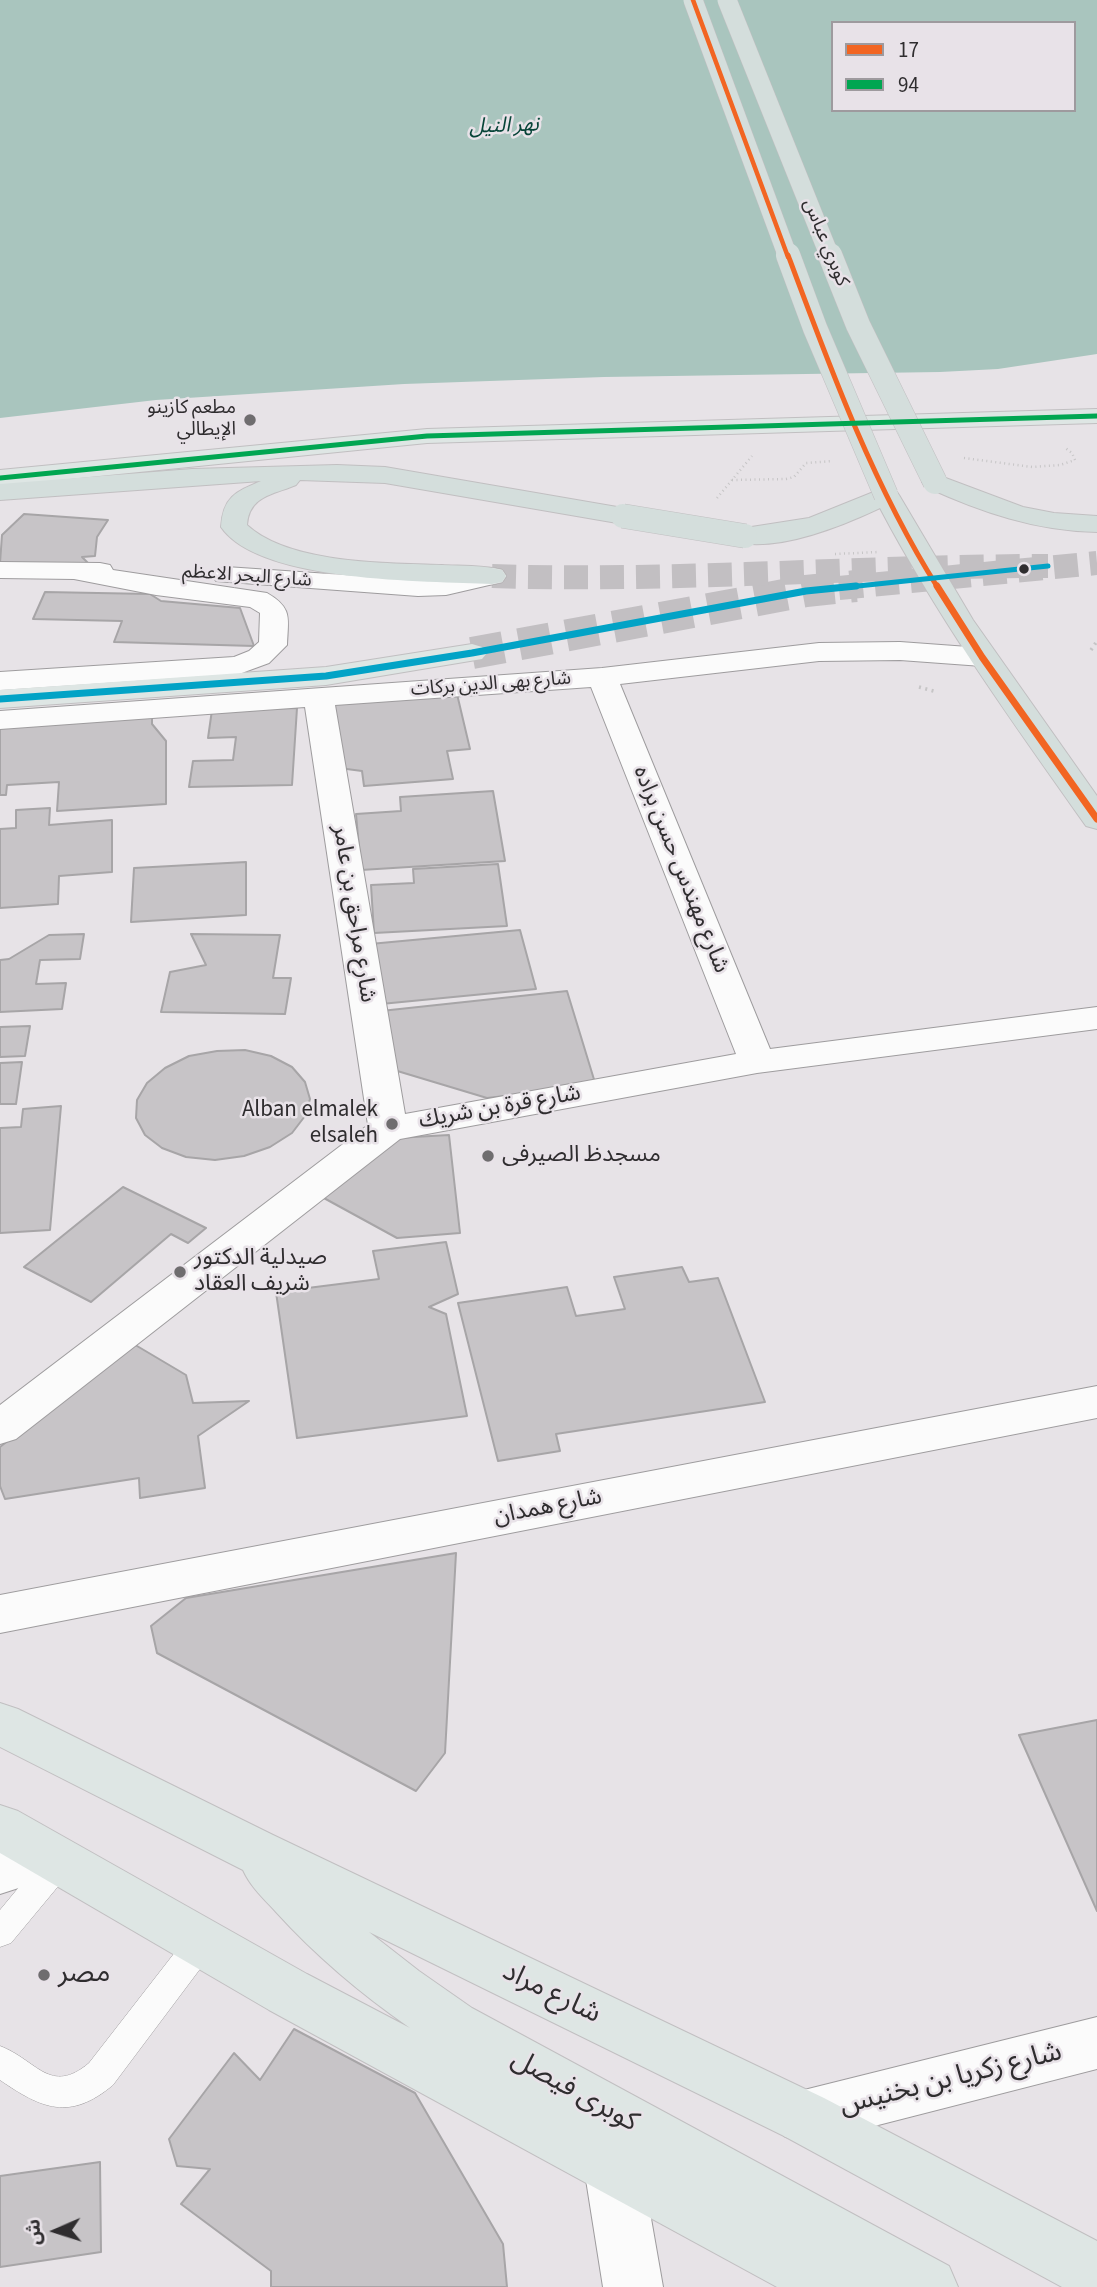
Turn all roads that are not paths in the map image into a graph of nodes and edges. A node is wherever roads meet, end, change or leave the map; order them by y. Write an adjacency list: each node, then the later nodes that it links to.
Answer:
1 (693, 0): 7 (highway, كوبري عباس, bridge)
2 (727, 0): 8 (highway, كوبري عباس, bridge)
3 (1097, 416): 5 (main road)
4 (316, 473): 6 (highway); 7 (highway, bridge); 11 (highway)
5 (0, 478)
6 (0, 492)
7 (886, 495): 13 (highway, كوبري عباس)
8 (1097, 524)
9 (0, 570): 10 (street, شارع البحر الاعظم)
10 (75, 571): 11 (street, شارع البحر الاعظم); 15 (street)
11 (492, 576)
12 (472, 653): 17 (main road, شارع بهى الدين بركات)
13 (982, 657): 14 (street, شارع بهى الدين بركات); 19 (highway, كوبري عباس)
14 (602, 677): 16 (street, شارع بهى الدين بركات); 21 (street, شارع مهندس حسن براده)
15 (0, 681)
16 (318, 698): 18 (street, شارع بهى الدين بركات); 22 (street, شارع مراحق بن عامر)
17 (0, 699)
18 (0, 720)
19 (1097, 819)
20 (1097, 1018): 21 (street, شارع قرة بن شريك)
21 (757, 1062): 22 (street, شارع قرة بن شريك)
22 (388, 1129): 24 (street, شارع قرة بن شريك)
23 (1097, 1402): 25 (street, شارع همدان)
24 (0, 1429)
25 (0, 1614)
26 (0, 1724): 28 (main road, شارع مراد)
27 (0, 1827): 29 (main road)
28 (255, 1851): 34 (main road, شارع مراد); 39 (main road, كوبرى فيصل)
29 (36, 1863): 30 (lane); 31 (main road)
30 (0, 1933)
31 (201, 1943): 33 (lane); 35 (main road)
32 (1097, 2043): 34 (street, شارع زكريا بن بخنيس)
33 (0, 2061)
34 (804, 2117): 36 (main road, شارع مراد)
35 (613, 2167): 37 (street); 38 (main road)
36 (1097, 2273)
37 (633, 2287)
38 (838, 2287)
39 (928, 2287)

